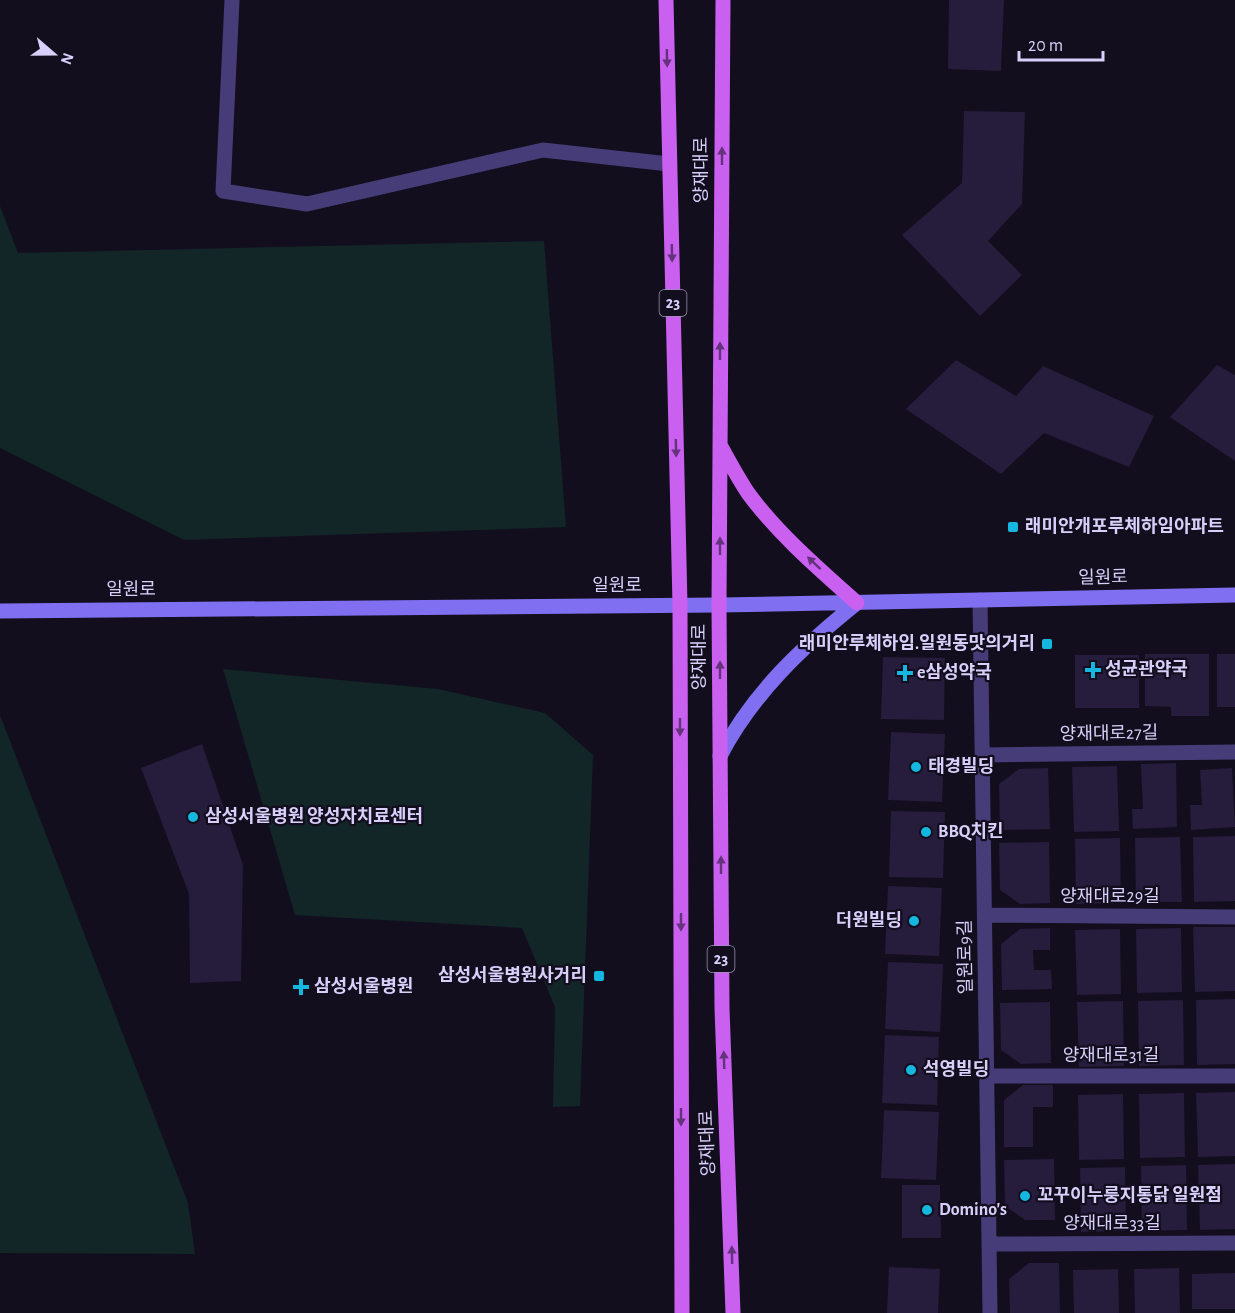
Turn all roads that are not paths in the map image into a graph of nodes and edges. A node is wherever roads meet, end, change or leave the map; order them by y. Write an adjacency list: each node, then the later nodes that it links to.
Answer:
1 (232, 0): 4 (street)
2 (666, 0): 4 (main road, 양재대로 / 23, one-way to 4)
3 (723, 0): 5 (main road, 양재대로 / 23, one-way to 3)
4 (669, 164): 9 (main road, 양재대로 / 23, one-way to 9)
5 (720, 445): 8 (main road, one-way to 5); 10 (main road, 양재대로 / 23, one-way to 5)
6 (1235, 595): 7 (street, 일원로)
7 (980, 600): 8 (street, 일원로); 13 (street, 일원로9길)
8 (857, 603): 10 (street, 일원로); 14 (street)
9 (680, 605): 10 (street, 일원로); 11 (street, 일원로); 21 (main road, 양재대로 / 23, one-way to 21)
10 (719, 605): 14 (main road, 양재대로 / 23, one-way to 10)
11 (0, 610)
12 (1235, 752): 13 (street, 양재대로27길)
13 (983, 755): 15 (street, 일원로9길)
14 (720, 756): 22 (main road, 양재대로 / 23, one-way to 14)
15 (985, 915): 16 (street, 양재대로29길); 17 (street, 일원로9길)
16 (1235, 917)
17 (987, 1076): 18 (street, 양재대로31길); 20 (street, 일원로9길)
18 (1235, 1076)
19 (1235, 1243): 20 (street, 양재대로33길)
20 (989, 1244): 23 (street, 일원로9길)
21 (682, 1313)
22 (733, 1313)
23 (990, 1313)

